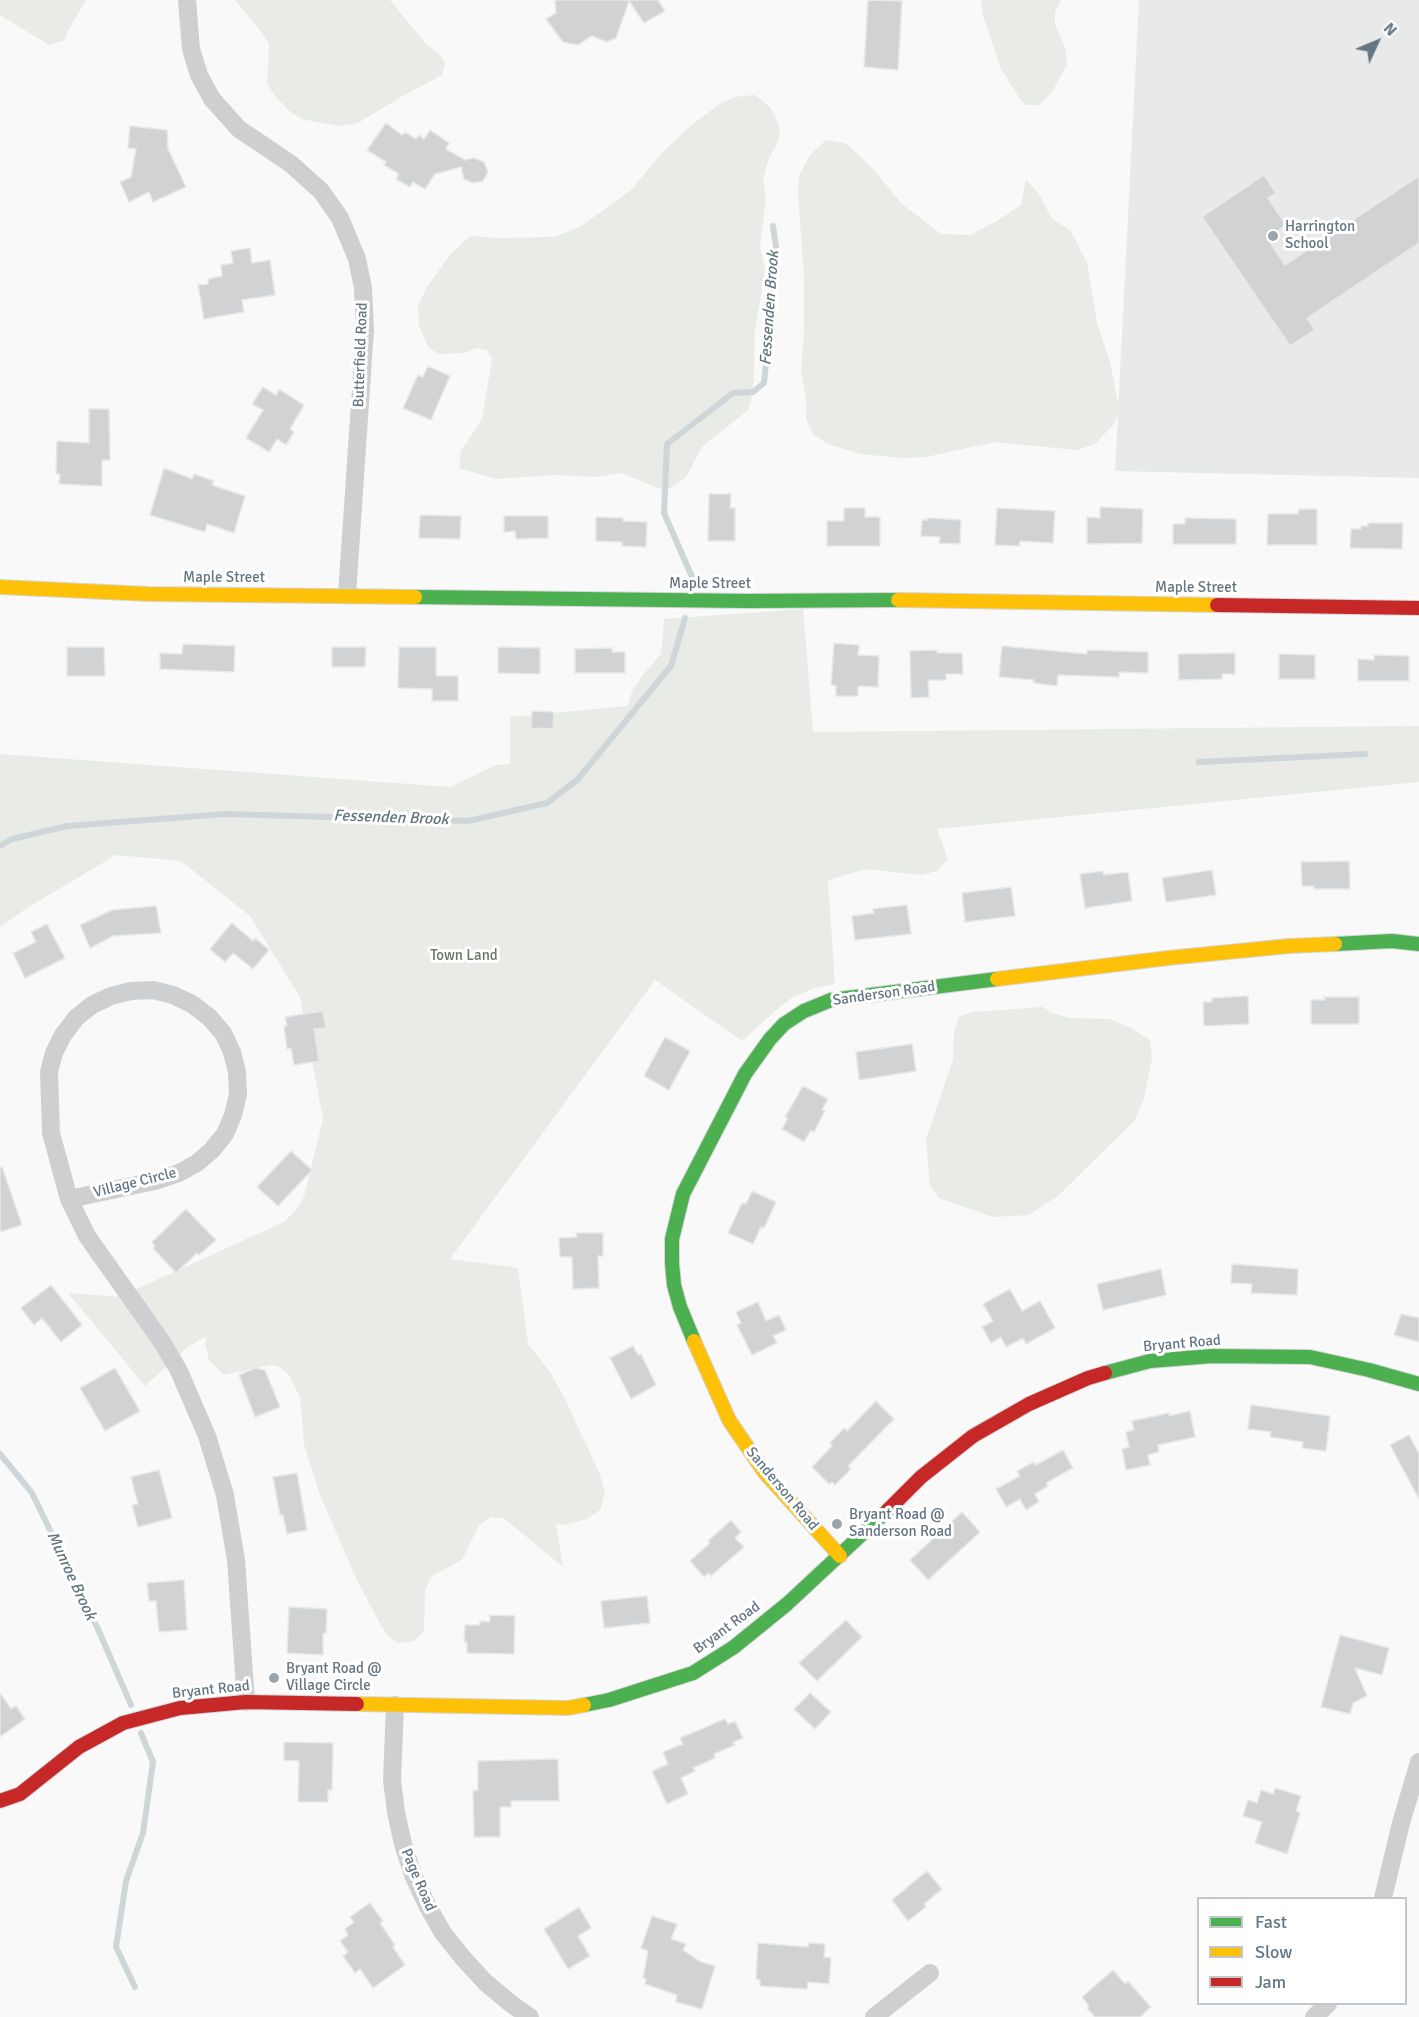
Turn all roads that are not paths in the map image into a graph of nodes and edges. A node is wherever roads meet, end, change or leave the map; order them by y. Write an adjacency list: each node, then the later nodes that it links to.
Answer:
1 (188, 0): 3 (street, Butterfield Road)
2 (0, 587): 3 (street, Maple Street)
3 (347, 596): 4 (street, Maple Street)
4 (1419, 608)
5 (1419, 944): 8 (street, Sanderson Road)
6 (69, 1199): 6 (street, Village Circle); 9 (street, Village Circle)
7 (1419, 1384): 8 (street, Bryant Road)
8 (840, 1556): 10 (street, Bryant Road)
9 (246, 1702): 10 (street, Bryant Road); 12 (street, Bryant Road)
10 (394, 1704): 16 (street, Page Road)
11 (1419, 1762): 13 (street)
12 (0, 1801)
13 (1383, 1897)
14 (930, 1973): 17 (street)
15 (1327, 2005): 18 (street)
16 (530, 2017)
17 (874, 2017)
18 (1314, 2017)

